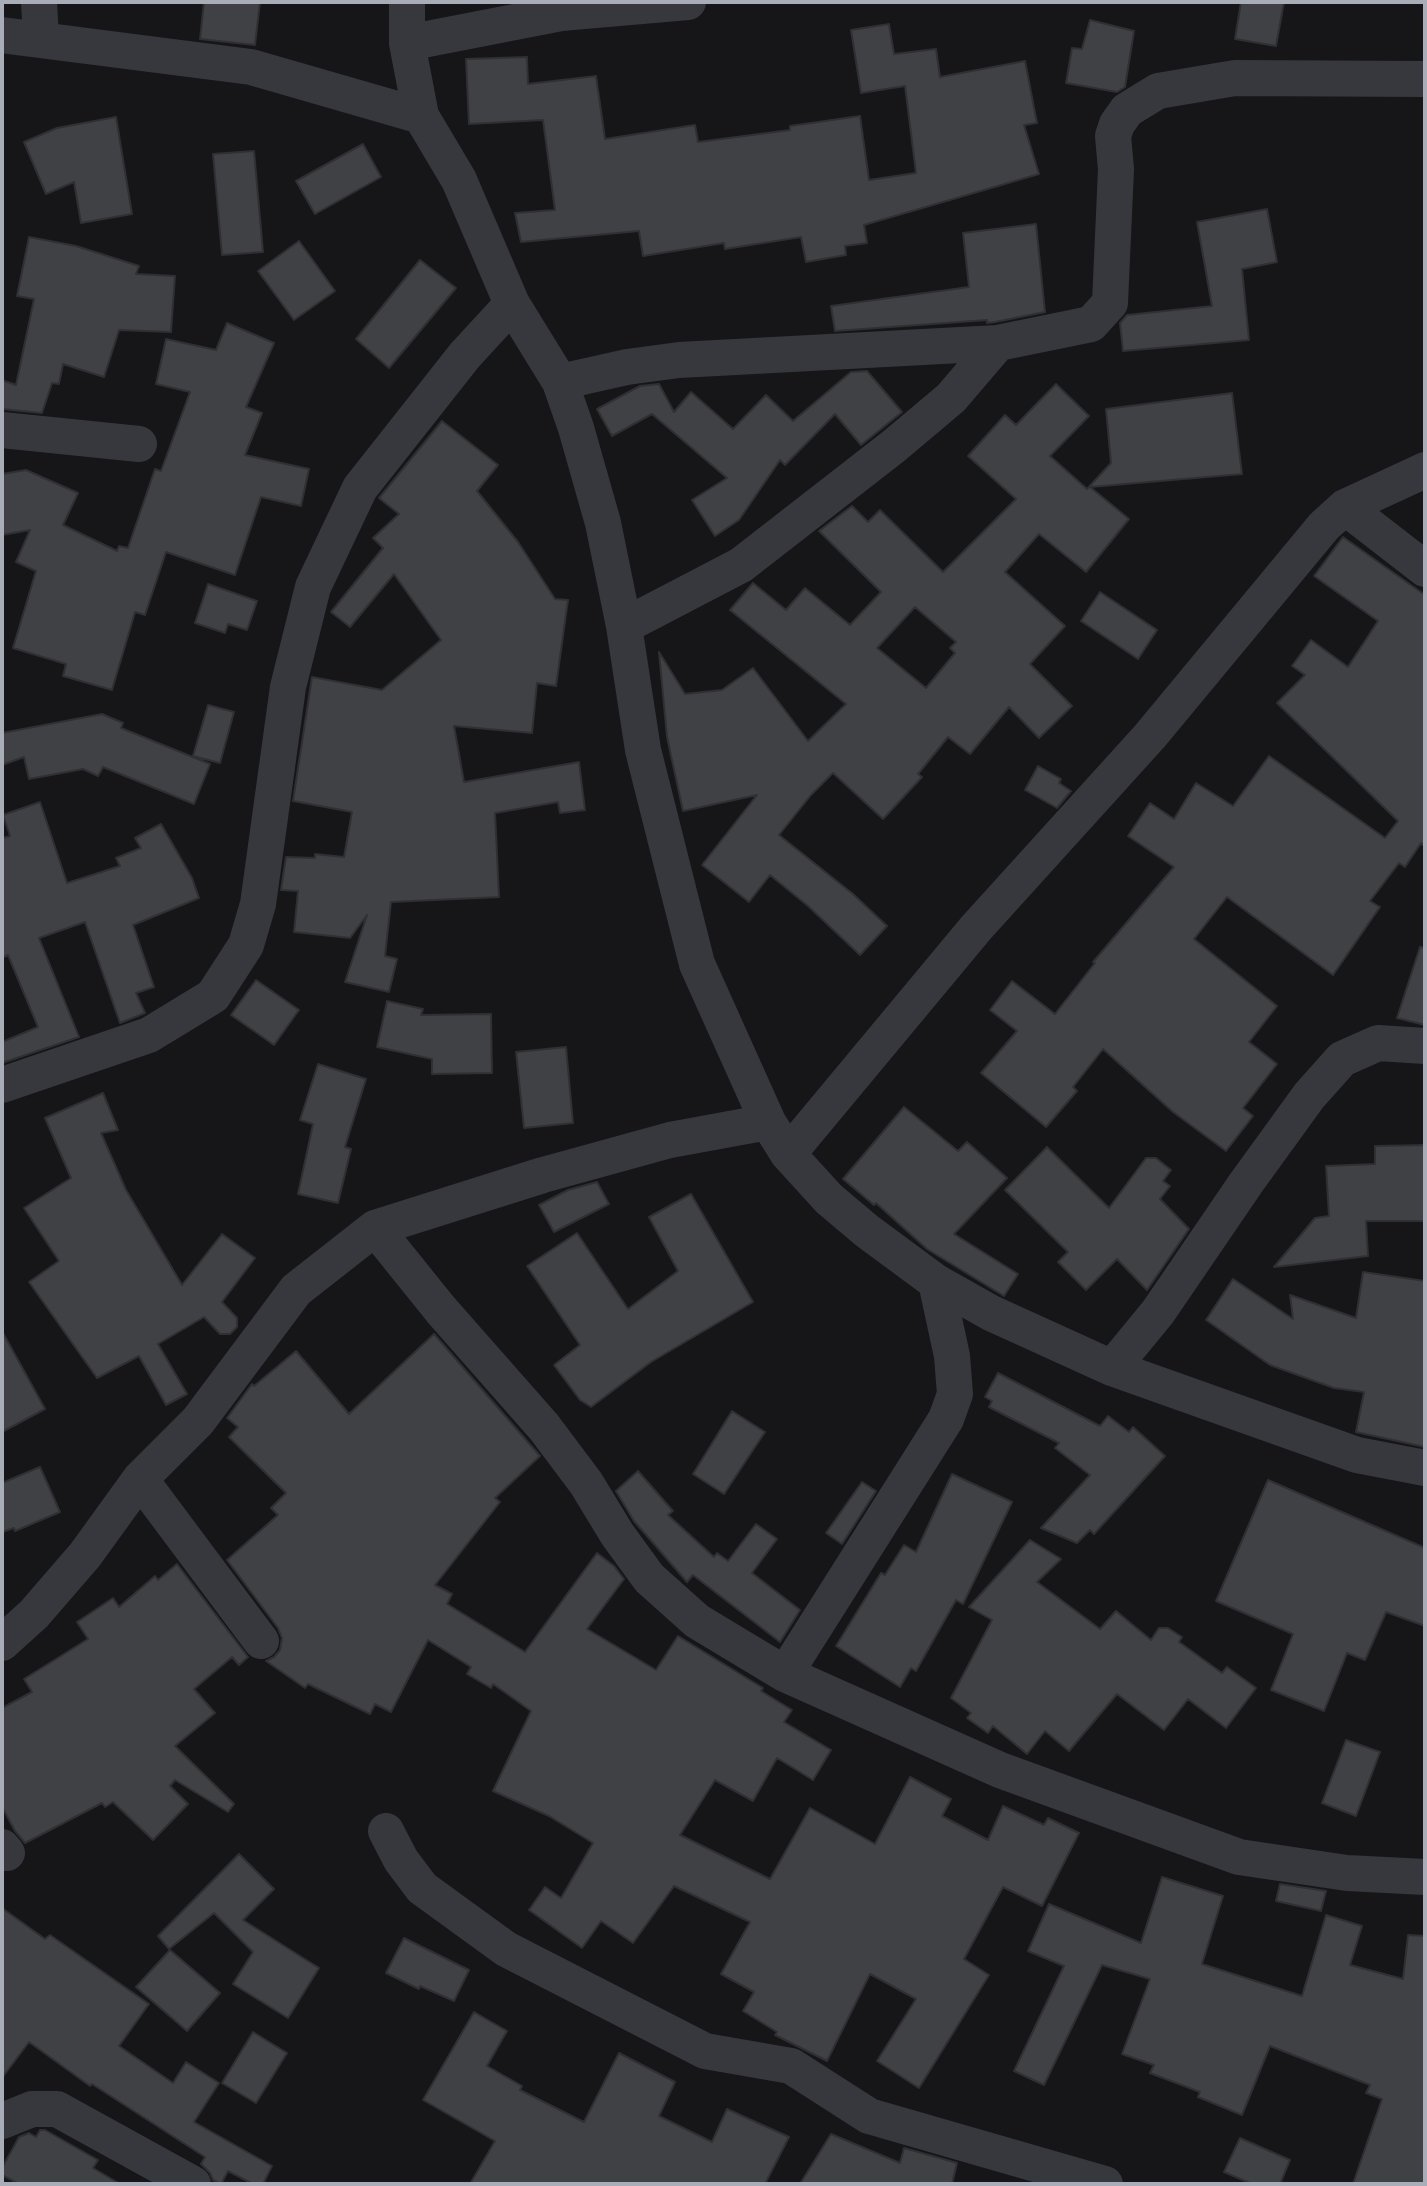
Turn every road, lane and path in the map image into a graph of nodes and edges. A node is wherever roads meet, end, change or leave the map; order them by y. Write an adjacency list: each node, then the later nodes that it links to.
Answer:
1 (39, 2): 5 (street)
2 (407, 2): 6 (street)
3 (688, 2): 6 (street)
4 (2, 35): 5 (street)
5 (41, 39): 8 (street)
6 (407, 43): 8 (street)
7 (1425, 79): 10 (street)
8 (421, 116): 9 (street)
9 (512, 304): 11 (street); 19 (street)
10 (998, 343): 11 (street); 17 (street)
11 (560, 382): 17 (street)
12 (2, 430): 13 (street)
13 (139, 444)
14 (1425, 470): 15 (street)
15 (1345, 507): 16 (street); 21 (street)
16 (1425, 569)
17 (624, 626): 20 (street)
18 (1425, 1046): 24 (street)
19 (2, 1085)
20 (768, 1122): 21 (street); 22 (street)
21 (788, 1154): 23 (street)
22 (375, 1228): 26 (street); 29 (street)
23 (936, 1282): 24 (street); 29 (street)
24 (1112, 1368): 25 (street)
25 (1425, 1468)
26 (140, 1479): 27 (street); 28 (street)
27 (261, 1641)
28 (2, 1643)
29 (785, 1674): 31 (street)
30 (386, 1831): 34 (street)
31 (1425, 1877)
32 (2, 2121): 33 (street)
33 (193, 2184)
34 (1105, 2184)

